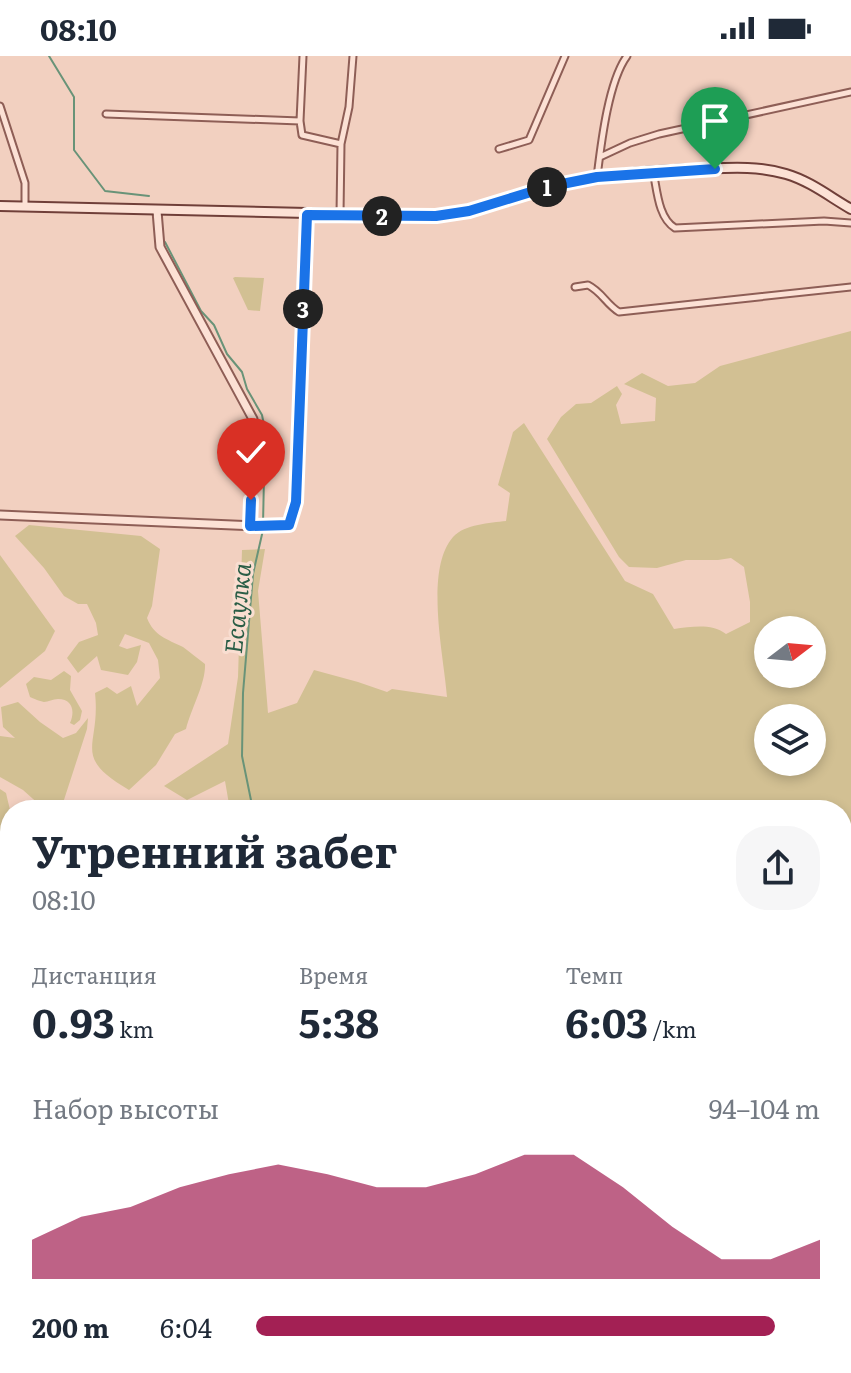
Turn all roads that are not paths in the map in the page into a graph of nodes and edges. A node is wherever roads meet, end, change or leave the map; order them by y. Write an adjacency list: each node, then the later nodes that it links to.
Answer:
1 (303, 56): 8 (street)
2 (353, 56): 11 (street)
3 (565, 56): 12 (street)
4 (627, 56): 13 (street)
5 (851, 92): 13 (street)
6 (0, 106): 10 (street)
7 (106, 114): 8 (street)
8 (300, 121): 11 (street)
9 (0, 130): 10 (street)
10 (9, 131): 17 (street)
11 (341, 144): 21 (street)
12 (499, 149)
13 (600, 157): 15 (street)
14 (653, 171): 15 (main road); 18 (main road); 22 (street)
15 (597, 177): 21 (main road)
16 (0, 206): 17 (main road)
17 (25, 207): 19 (main road)
18 (851, 209)
19 (157, 211): 20 (main road); 26 (street)
20 (307, 215): 21 (main road); 26 (street)
21 (340, 215)
22 (851, 223)
23 (575, 287): 24 (street)
24 (851, 287)
25 (0, 515): 26 (street)
26 (259, 526)

